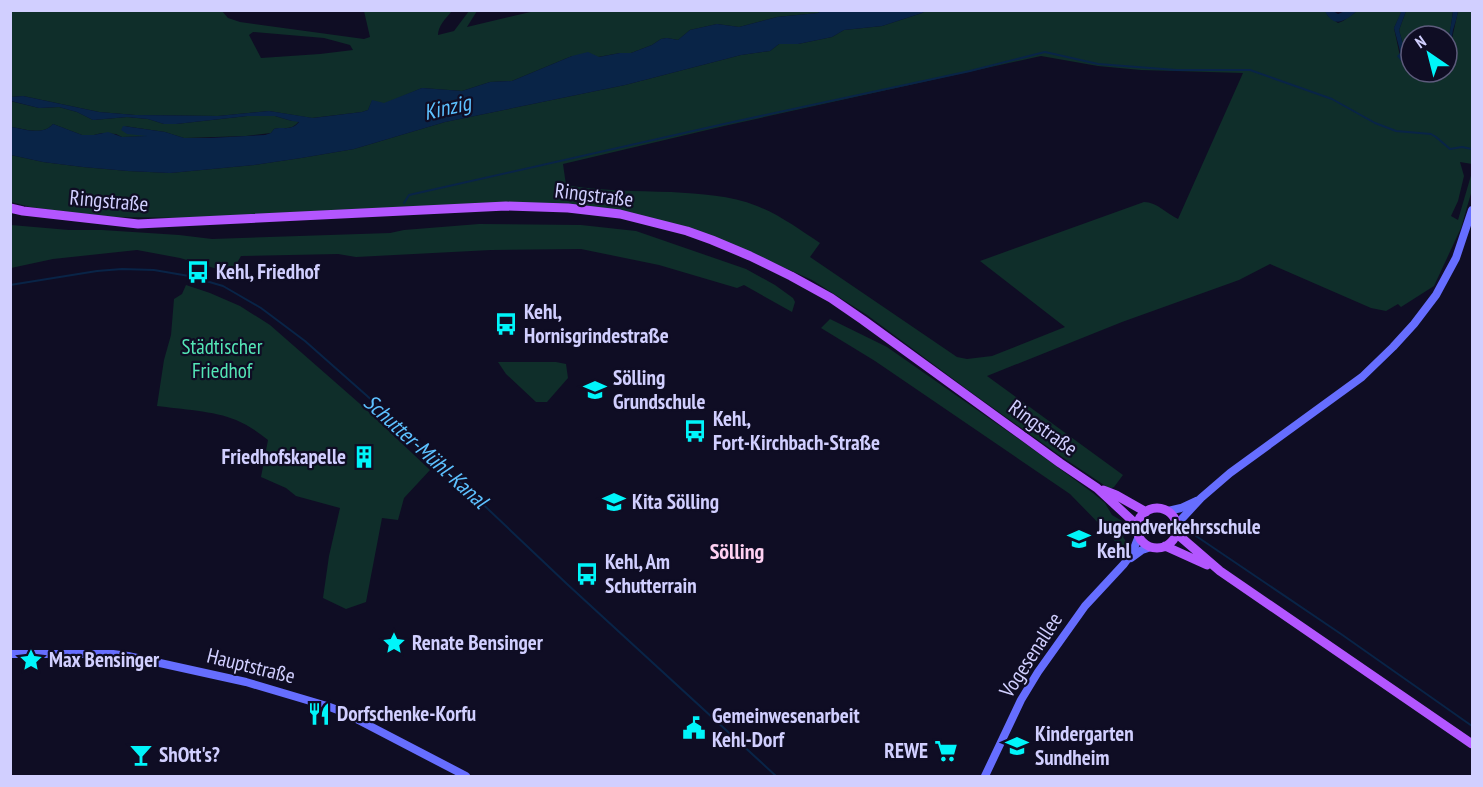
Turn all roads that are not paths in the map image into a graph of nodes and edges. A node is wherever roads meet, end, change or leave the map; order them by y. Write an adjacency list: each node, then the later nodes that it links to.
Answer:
1 (10, 208): 3 (main road, Ringstraße)
2 (1473, 210): 4 (street)
3 (1097, 488): 6 (main road, Ringstraße); 8 (main road, Ringstraße)
4 (1201, 498): 5 (street); 7 (street)
5 (1168, 511): 6 (main road); 7 (main road)
6 (1146, 512): 8 (main road)
7 (1177, 529): 9 (main road); 12 (main road)
8 (1138, 531): 10 (main road); 11 (street, Vogesenallee)
9 (1164, 546): 10 (main road); 12 (main road)
10 (1151, 547): 11 (street, Vogesenallee)
11 (1124, 564): 16 (street, Vogesenallee)
12 (1220, 571): 14 (main road)
13 (10, 654): 15 (street, Hauptstraße)
14 (1473, 744)
15 (466, 777)
16 (985, 777)

